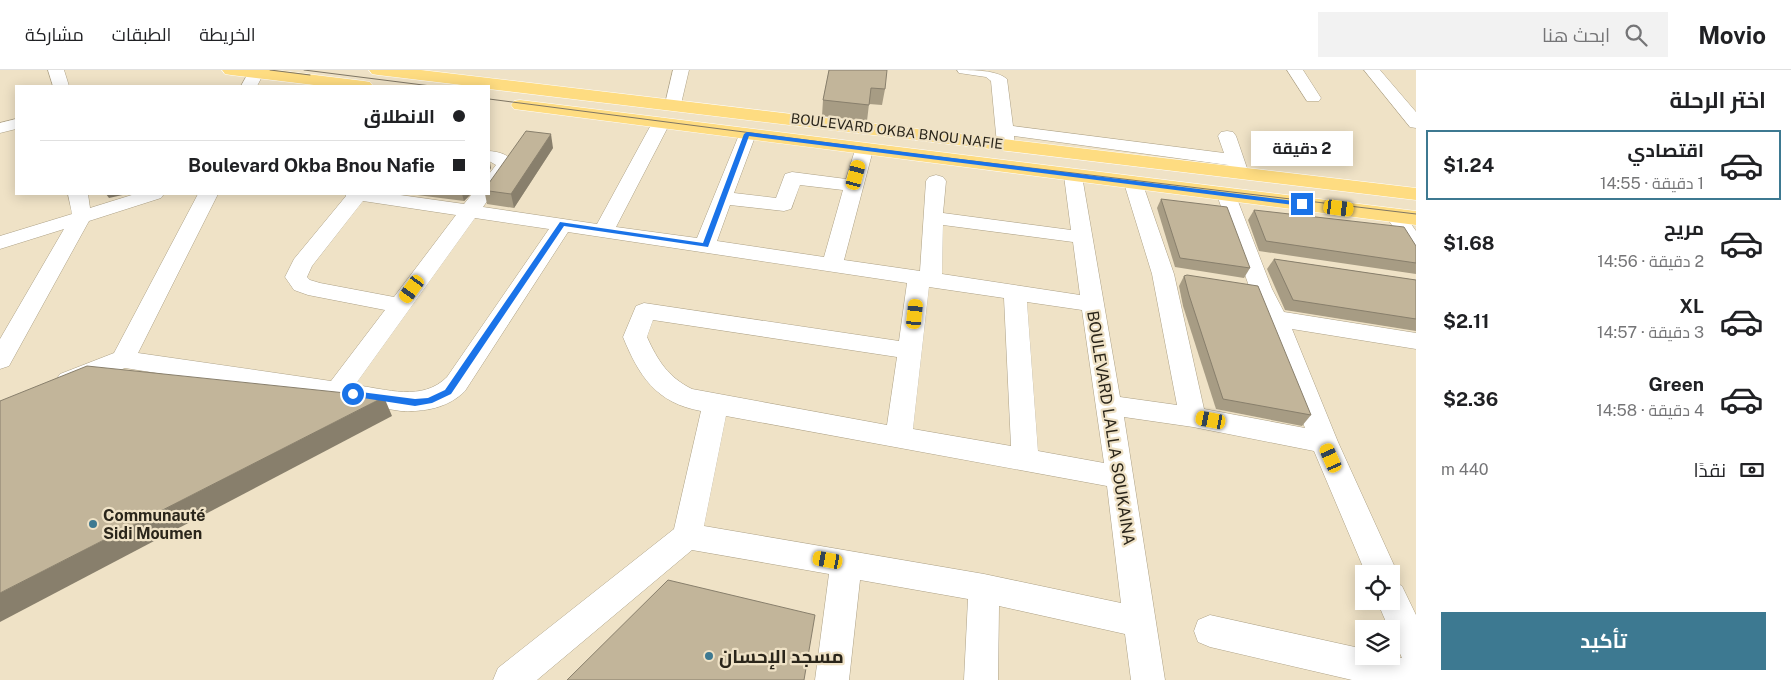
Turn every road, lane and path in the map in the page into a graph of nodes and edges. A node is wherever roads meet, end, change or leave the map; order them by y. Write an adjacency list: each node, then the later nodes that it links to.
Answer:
1 (56, 70): 9 (street)
2 (231, 70): 8 (main road)
3 (378, 70): 13 (main road, BOULEVARD OKBA BNOU NAFIE)
4 (681, 70): 13 (street)
5 (965, 70): 20 (street)
6 (1295, 70): 11 (street)
7 (1372, 70): 15 (street)
8 (253, 80): 10 (main road)
9 (61, 85)
10 (346, 85)
11 (1313, 98)
12 (490, 101): 14 (main road, BOULEVARD OKBA BNOU NAFIE)
13 (673, 104): 20 (main road, BOULEVARD OKBA BNOU NAFIE)
14 (661, 123): 18 (main road, BOULEVARD OKBA BNOU NAFIE); 42 (street)
15 (1416, 123)
16 (15, 124): 17 (street)
17 (0, 128)
18 (747, 134): 21 (main road, BOULEVARD OKBA BNOU NAFIE); 36 (street)
19 (1227, 136): 23 (street)
20 (1006, 137): 23 (main road, BOULEVARD OKBA BNOU NAFIE)
21 (864, 150): 24 (main road, BOULEVARD OKBA BNOU NAFIE); 28 (street)
22 (490, 156): 27 (street)
23 (1237, 166): 29 (main road, BOULEVARD OKBA BNOU NAFIE)
24 (1073, 176): 26 (main road, BOULEVARD OKBA BNOU NAFIE); 43 (street, BOULEVARD LALLA SOUKAINA)
25 (936, 181): 40 (street)
26 (1134, 183): 35 (main road, BOULEVARD OKBA BNOU NAFIE); 61 (street)
27 (490, 185)
28 (853, 186): 36 (street); 47 (street)
29 (1416, 194)
30 (78, 195): 38 (street)
31 (151, 195): 38 (street)
32 (207, 195): 55 (street)
33 (355, 195): 51 (street)
34 (371, 195): 37 (street)
35 (1227, 195): 39 (main road, BOULEVARD OKBA BNOU NAFIE); 52 (street)
36 (723, 198): 45 (street)
37 (476, 202): 41 (street); 51 (street)
38 (82, 216): 44 (street); 56 (street)
39 (1406, 217): 46 (street)
40 (933, 218): 43 (street); 48 (street)
41 (563, 224): 42 (street); 58 (street)
42 (604, 230): 45 (street)
43 (1081, 237): 50 (street, BOULEVARD LALLA SOUKAINA)
44 (0, 243)
45 (705, 245): 47 (street)
46 (1416, 246)
47 (832, 265): 48 (street)
48 (925, 278): 49 (street); 54 (street)
49 (1015, 292): 50 (street); 64 (street)
50 (1092, 304): 60 (street, BOULEVARD LALLA SOUKAINA)
51 (400, 305): 58 (street)
52 (1276, 319): 53 (street); 63 (street)
53 (1416, 341)
54 (911, 350): 59 (street); 62 (street)
55 (123, 359): 57 (street); 58 (street)
56 (0, 360)
57 (45, 389)
58 (337, 391)
59 (715, 405): 62 (street); 66 (street)
60 (1109, 405): 61 (street); 65 (street, BOULEVARD LALLA SOUKAINA)
61 (1193, 417): 63 (street)
62 (899, 438): 64 (street)
63 (1324, 442): 68 (street)
64 (1025, 460): 65 (street)
65 (1120, 477): 71 (street, BOULEVARD LALLA SOUKAINA)
66 (687, 536): 67 (street); 75 (street)
67 (846, 563): 69 (street); 76 (street)
68 (1378, 565)
69 (984, 588): 71 (street); 77 (street)
70 (1397, 610): 73 (street)
71 (1140, 622): 78 (street, BOULEVARD LALLA SOUKAINA)
72 (1210, 631): 74 (street)
73 (1416, 652)
74 (1416, 678)
75 (510, 680)
76 (832, 680)
77 (981, 680)
78 (1148, 680)

